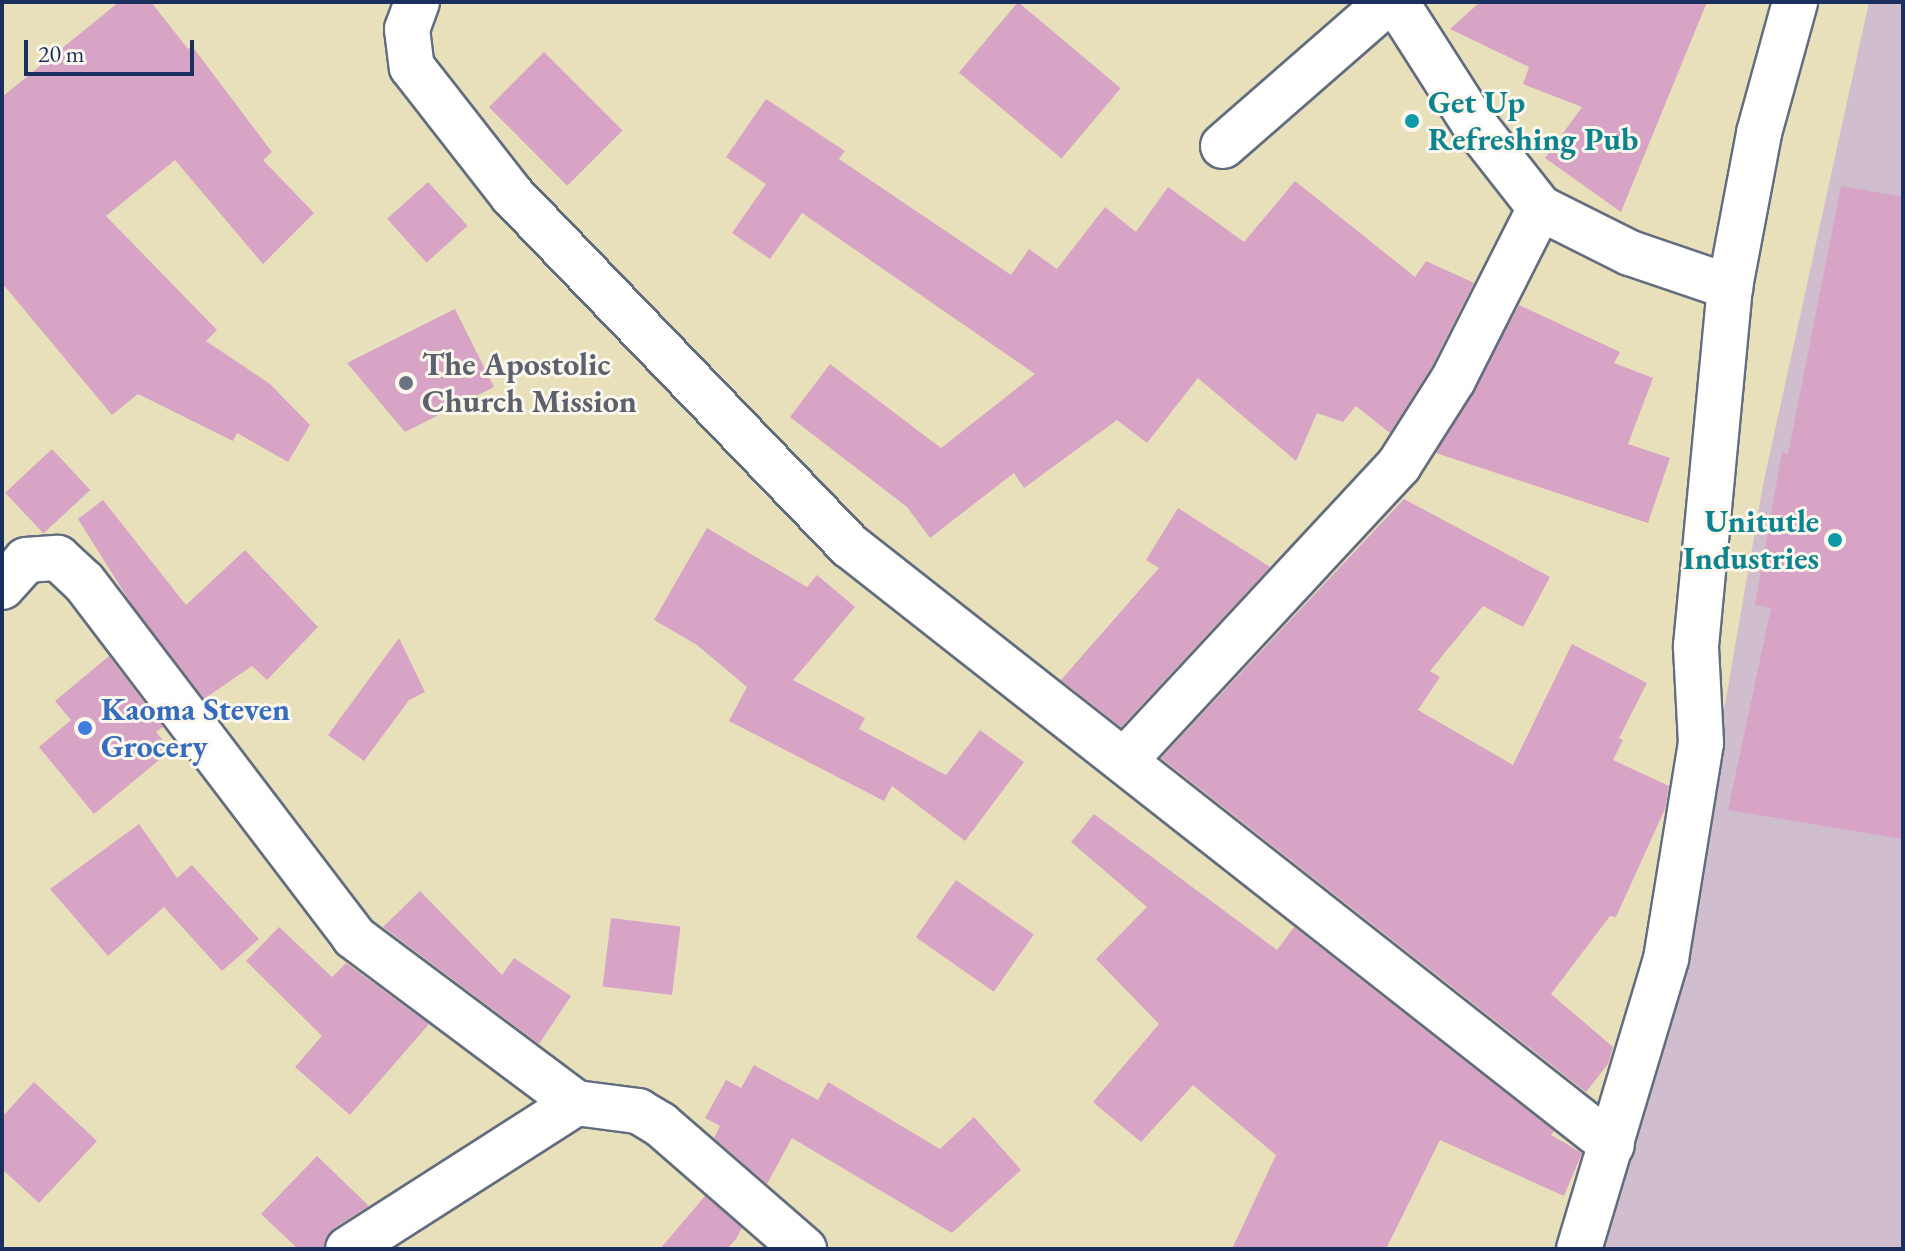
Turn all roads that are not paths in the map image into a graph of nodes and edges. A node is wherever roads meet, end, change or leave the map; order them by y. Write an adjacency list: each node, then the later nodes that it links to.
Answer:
1 (417, 2): 9 (street)
2 (1388, 2): 5 (street)
3 (1396, 2): 6 (street)
4 (1795, 2): 7 (street)
5 (1223, 146)
6 (1540, 208): 7 (street); 9 (street)
7 (1730, 287): 11 (street)
8 (2, 587): 10 (street)
9 (1124, 761): 11 (street)
10 (576, 1103): 12 (street); 13 (street)
11 (1612, 1145): 14 (street)
12 (348, 1249)
13 (804, 1249)
14 (1579, 1249)

